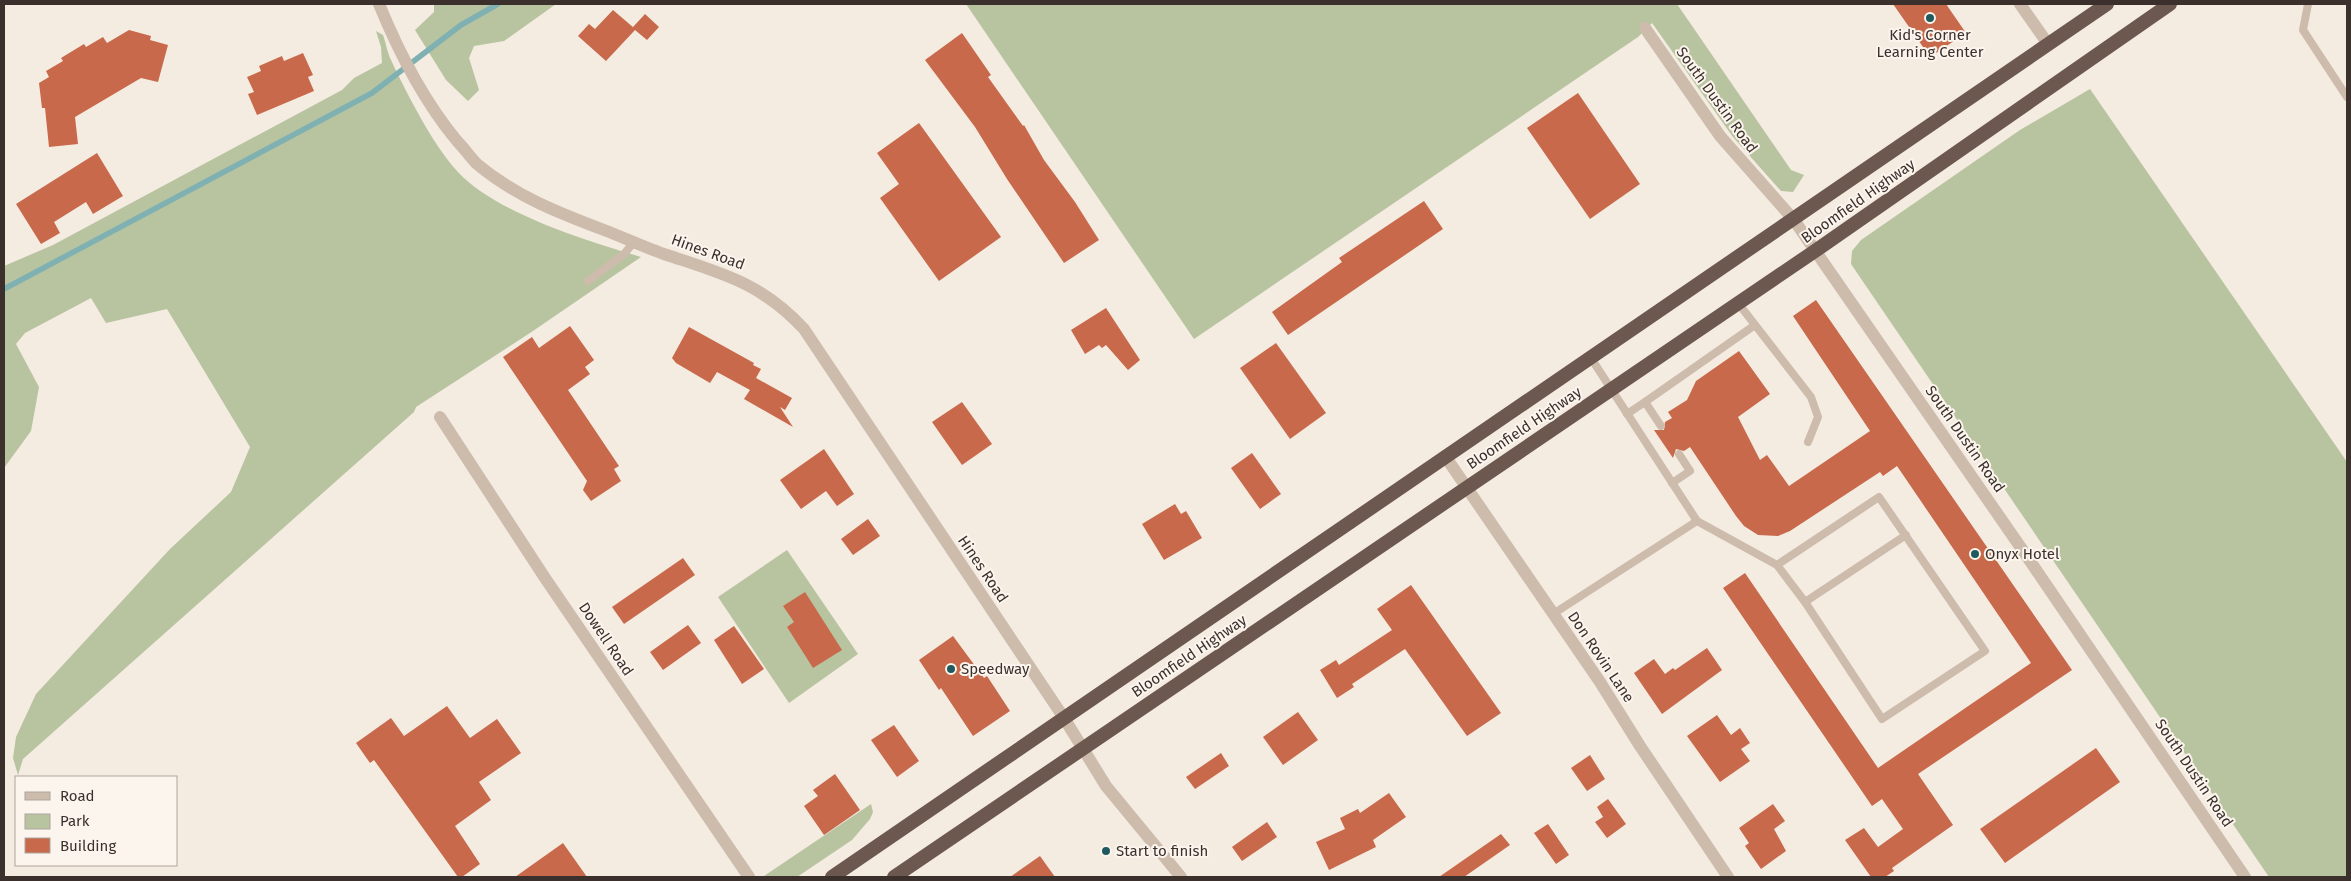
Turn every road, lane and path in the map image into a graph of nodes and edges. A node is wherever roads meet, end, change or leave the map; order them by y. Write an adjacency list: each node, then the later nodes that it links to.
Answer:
1 (379, 4): 10 (street, Hines Road)
2 (2020, 4): 7 (street)
3 (2106, 4): 7 (highway, Bloomfield Highway)
4 (2170, 4): 11 (highway, Bloomfield Highway)
5 (2308, 4): 8 (lane)
6 (1645, 28): 9 (street, South Dustin Road)
7 (2048, 44): 9 (highway, Bloomfield Highway)
8 (2347, 97)
9 (1794, 220): 11 (street, South Dustin Road); 15 (highway, Bloomfield Highway)
10 (634, 242): 12 (lane); 31 (street, Hines Road)
11 (1815, 251): 13 (highway, Bloomfield Highway); 38 (street, South Dustin Road)
12 (588, 281)
13 (1738, 303): 14 (lane); 16 (highway, Bloomfield Highway)
14 (1755, 325): 17 (lane); 21 (lane)
15 (1591, 358): 16 (lane); 23 (highway, Bloomfield Highway)
16 (1611, 388): 18 (lane); 25 (highway, Bloomfield Highway)
17 (1645, 402): 18 (lane); 20 (lane)
18 (1628, 414): 24 (lane)
19 (440, 417): 33 (street, Dowell Road)
20 (1661, 426)
21 (1808, 442)
22 (1679, 454): 24 (lane)
23 (1446, 456): 25 (street, Don Rovin Lane); 31 (highway, Bloomfield Highway)
24 (1672, 483): 26 (lane)
25 (1466, 488): 30 (street, Don Rovin Lane); 32 (highway, Bloomfield Highway)
26 (1696, 521): 28 (lane); 30 (lane)
27 (1906, 536): 28 (lane); 29 (lane); 29 (lane)
28 (1777, 565): 29 (lane)
29 (1805, 602)
30 (1553, 614): 37 (street, Don Rovin Lane)
31 (1064, 718): 32 (street, Hines Road); 34 (highway, Bloomfield Highway)
32 (1082, 748): 35 (highway, Bloomfield Highway); 36 (street, Hines Road)
33 (749, 877)
34 (832, 877)
35 (894, 877)
36 (1181, 877)
37 (1728, 877)
38 (2245, 877)

